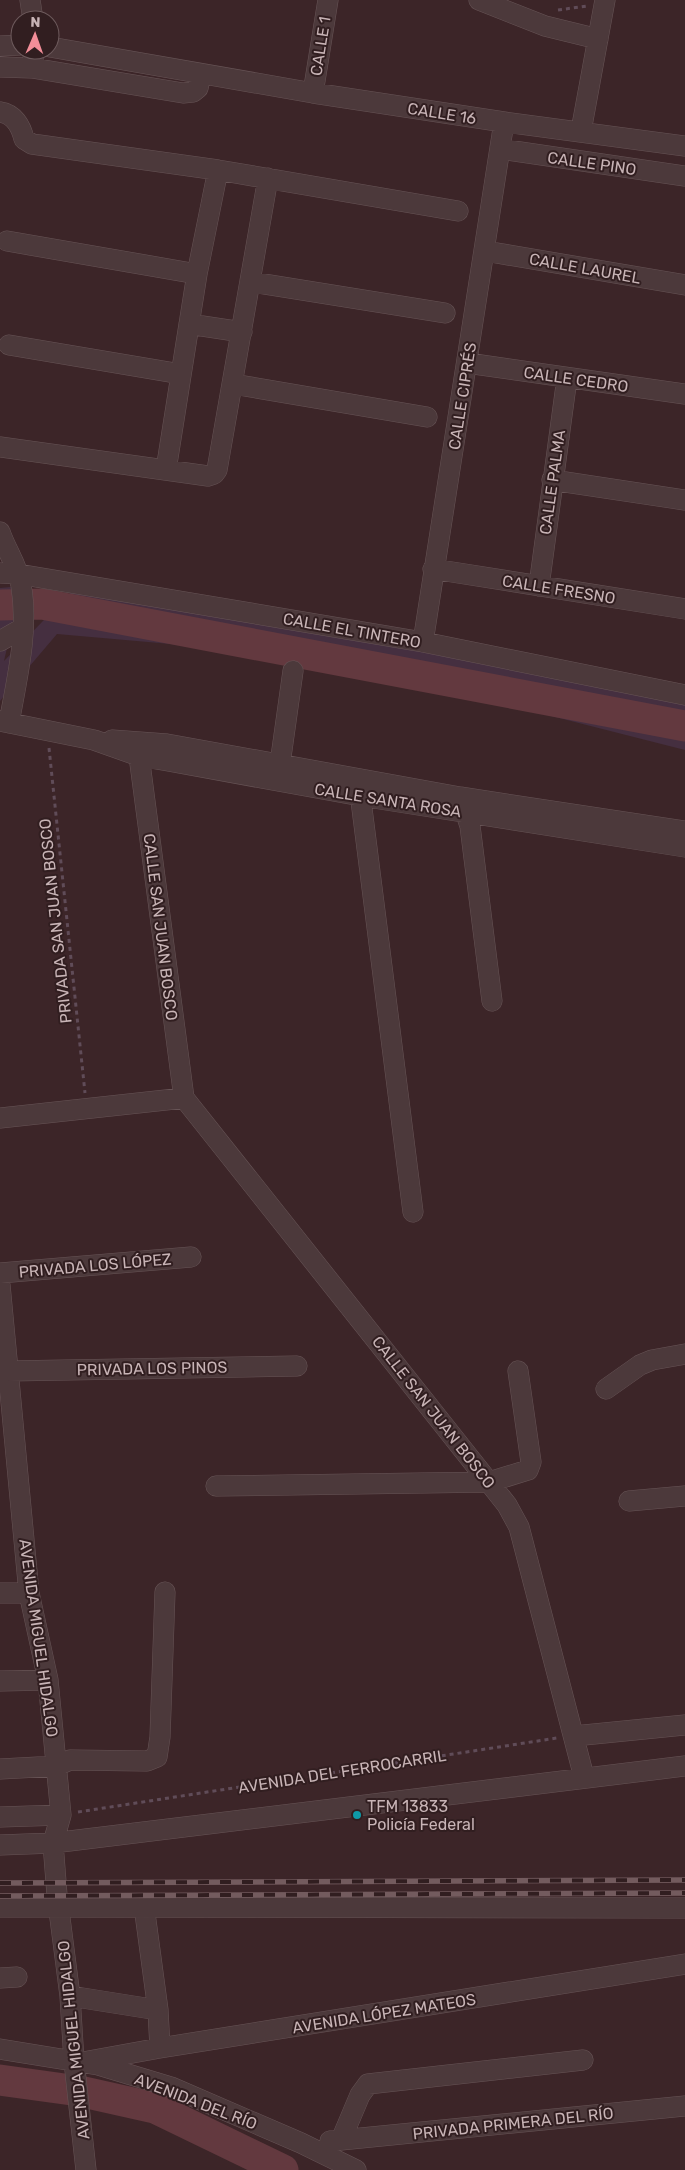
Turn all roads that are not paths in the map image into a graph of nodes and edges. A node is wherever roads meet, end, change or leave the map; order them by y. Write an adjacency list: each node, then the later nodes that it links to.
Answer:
1 (328, 0): 10 (street, CALLE 1)
2 (479, 0): 4 (street)
3 (605, 0): 4 (street)
4 (598, 39): 14 (street)
5 (60, 49): 9 (street, CALLE 16)
6 (29, 60): 8 (street)
7 (37, 60): 9 (street)
8 (0, 67)
9 (201, 74): 10 (street, CALLE 16)
10 (313, 93): 12 (street, CALLE 16)
11 (0, 112): 18 (street)
12 (504, 122): 13 (street, CALLE 16); 16 (street, CALLE CIPRÉS)
13 (556, 129): 14 (street, CALLE 16); 17 (street)
14 (581, 132): 15 (street, CALLE 16)
15 (678, 145): 19 (street)
16 (500, 149): 17 (street, CALLE PINO); 24 (street, CALLE CIPRÉS)
17 (553, 157): 19 (street, CALLE PINO)
18 (218, 170): 21 (street); 25 (street)
19 (665, 173): 20 (street, CALLE PINO)
20 (685, 176)
21 (268, 178): 22 (street); 26 (street)
22 (458, 212)
23 (7, 241): 25 (street)
24 (485, 251): 27 (street, CALLE LAUREL); 32 (street, CALLE CIPRÉS)
25 (196, 274): 29 (street)
26 (250, 282): 28 (street); 30 (street)
27 (685, 286)
28 (445, 314)
29 (189, 324): 30 (street); 33 (street)
30 (242, 332): 35 (street)
31 (9, 345): 33 (street)
32 (467, 363): 34 (street, CALLE CEDRO); 43 (street, CALLE CIPRÉS)
33 (181, 374): 39 (street)
34 (567, 378): 36 (street, CALLE CEDRO); 40 (street, CALLE PALMA)
35 (233, 384): 37 (street); 39 (street)
36 (685, 394)
37 (427, 417)
38 (0, 447): 39 (street)
39 (166, 470)
40 (552, 480): 41 (street); 45 (street, CALLE PALMA)
41 (685, 500)
42 (0, 532): 44 (street)
43 (434, 569): 45 (street, CALLE FRESNO); 49 (street, CALLE CIPRÉS)
44 (13, 578): 47 (street); 49 (street, CALLE EL TINTERO)
45 (539, 586): 46 (street, CALLE FRESNO)
46 (685, 609)
47 (23, 623): 48 (street); 52 (street)
48 (0, 642)
49 (423, 642): 51 (street, CALLE EL TINTERO)
50 (293, 671): 55 (street)
51 (685, 695)
52 (4, 722): 53 (street, CALLE SANTA ROSA)
53 (94, 740): 54 (street, CALLE SANTA ROSA); 56 (street, CALLE SANTA ROSA)
54 (139, 756): 56 (street, CALLE SANTA ROSA); 61 (street, CALLE SAN JUAN BOSCO)
55 (280, 764): 56 (street, CALLE SANTA ROSA); 57 (street, CALLE SANTA ROSA)
56 (250, 767): 57 (street, CALLE SANTA ROSA)
57 (359, 787): 58 (street, CALLE SANTA ROSA); 63 (street)
58 (463, 804): 59 (street, CALLE SANTA ROSA); 60 (street)
59 (684, 839)
60 (492, 1000)
61 (184, 1098): 62 (street); 73 (street, CALLE SAN JUAN BOSCO)
62 (0, 1118)
63 (413, 1212)
64 (191, 1257): 65 (street, PRIVADA LOS LÓPEZ)
65 (0, 1273)
66 (0, 1285): 67 (street, AVENIDA MIGUEL HIDALGO)
67 (2, 1343): 70 (street, AVENIDA MIGUEL HIDALGO)
68 (685, 1354): 72 (street)
69 (297, 1366): 70 (street, PRIVADA LOS PINOS)
70 (8, 1371): 79 (street, AVENIDA MIGUEL HIDALGO)
71 (518, 1371): 73 (street)
72 (606, 1388)
73 (489, 1482): 74 (street); 83 (street, CALLE SAN JUAN BOSCO)
74 (216, 1486)
75 (685, 1496): 76 (street)
76 (629, 1501)
77 (165, 1592): 84 (street)
78 (0, 1593): 79 (street)
79 (29, 1593): 80 (street, AVENIDA MIGUEL HIDALGO)
80 (48, 1680): 81 (street); 84 (street, AVENIDA MIGUEL HIDALGO)
81 (0, 1681)
82 (685, 1725): 83 (street)
83 (574, 1736): 87 (street, CALLE SAN JUAN BOSCO)
84 (56, 1766): 86 (street); 88 (street, AVENIDA MIGUEL HIDALGO)
85 (685, 1766): 87 (street)
86 (0, 1769)
87 (584, 1777): 90 (street)
88 (61, 1815): 89 (street); 90 (street, AVENIDA MIGUEL HIDALGO)
89 (0, 1817)
90 (53, 1843): 91 (street); 94 (street, AVENIDA MIGUEL HIDALGO)
91 (0, 1845)
92 (144, 1906): 94 (street); 95 (street); 98 (street)
93 (0, 1907): 94 (street)
94 (58, 1907): 97 (street, AVENIDA MIGUEL HIDALGO)
95 (685, 1908)
96 (685, 1964): 99 (street, AVENIDA LÓPEZ MATEOS)
97 (70, 1996): 98 (street); 102 (street, AVENIDA MIGUEL HIDALGO)
98 (158, 2010): 99 (street)
99 (160, 2048): 102 (street, AVENIDA LÓPEZ MATEOS)
100 (0, 2049): 102 (street, AVENIDA DEL RÍO)
101 (583, 2060): 104 (street)
102 (77, 2066): 105 (street, AVENIDA DEL RÍO); 106 (street, AVENIDA MIGUEL HIDALGO)
103 (685, 2106): 104 (street, PRIVADA PRIMERA DEL RÍO)
104 (341, 2140): 105 (street, PRIVADA PRIMERA DEL RÍO)
105 (301, 2143): 107 (street, AVENIDA DEL RÍO)
106 (86, 2170)
107 (356, 2170)

